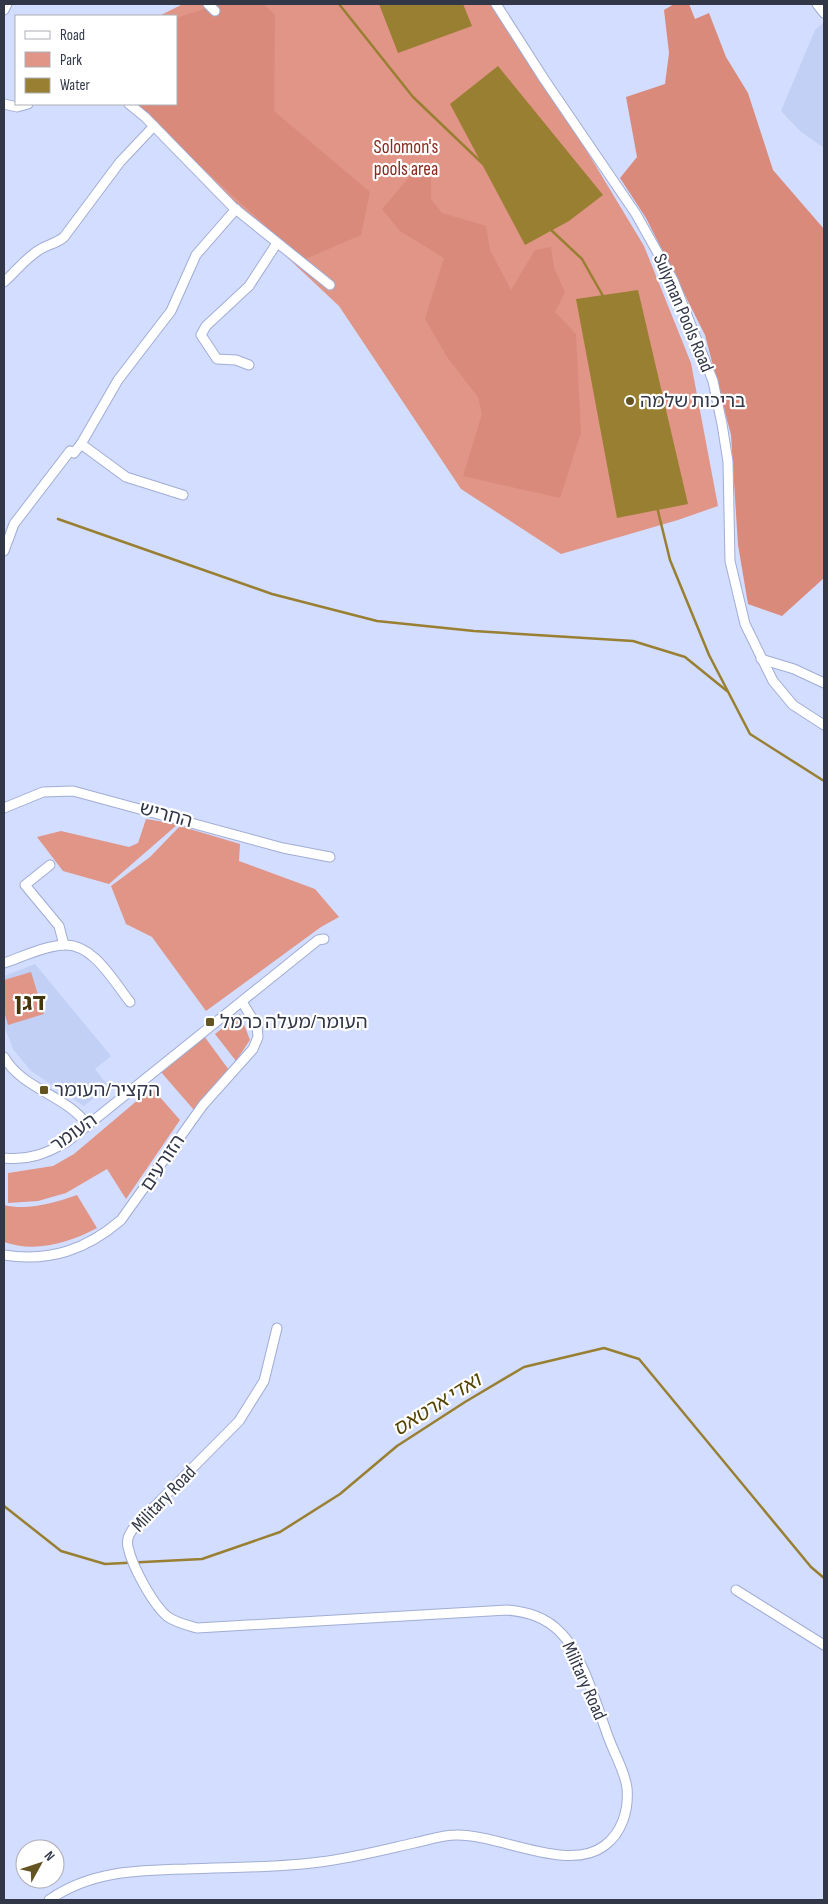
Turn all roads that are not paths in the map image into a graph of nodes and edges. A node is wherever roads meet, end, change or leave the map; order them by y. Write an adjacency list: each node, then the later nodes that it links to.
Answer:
1 (7, 4): 4 (street)
2 (496, 4): 18 (street, Sulyman Pools Road)
3 (817, 4): 5 (street)
4 (4, 10)
5 (824, 13)
6 (4, 104): 7 (street)
7 (24, 105)
8 (130, 105): 9 (street)
9 (154, 126): 10 (street); 12 (street)
10 (236, 209): 11 (street); 15 (street)
11 (277, 243): 13 (street); 14 (street)
12 (4, 282)
13 (330, 285)
14 (249, 365)
15 (82, 444): 16 (street); 17 (street)
16 (182, 495)
17 (4, 551)
18 (761, 659): 19 (street); 20 (street, Sulyman Pools Road)
19 (824, 683)
20 (824, 725)
21 (4, 808): 22 (street, החריש)
22 (330, 857)
23 (50, 865): 25 (street)
24 (324, 939): 28 (street, העומר)
25 (64, 945): 26 (street); 27 (street)
26 (4, 963)
27 (130, 1002)
28 (242, 1002): 30 (street, העומר); 32 (street, הזורעים)
29 (4, 1057): 30 (street)
30 (88, 1126): 31 (street, העומר)
31 (4, 1158)
32 (4, 1255)
33 (277, 1328): 36 (street, Military Road)
34 (736, 1590): 35 (street)
35 (824, 1645)
36 (49, 1900)

